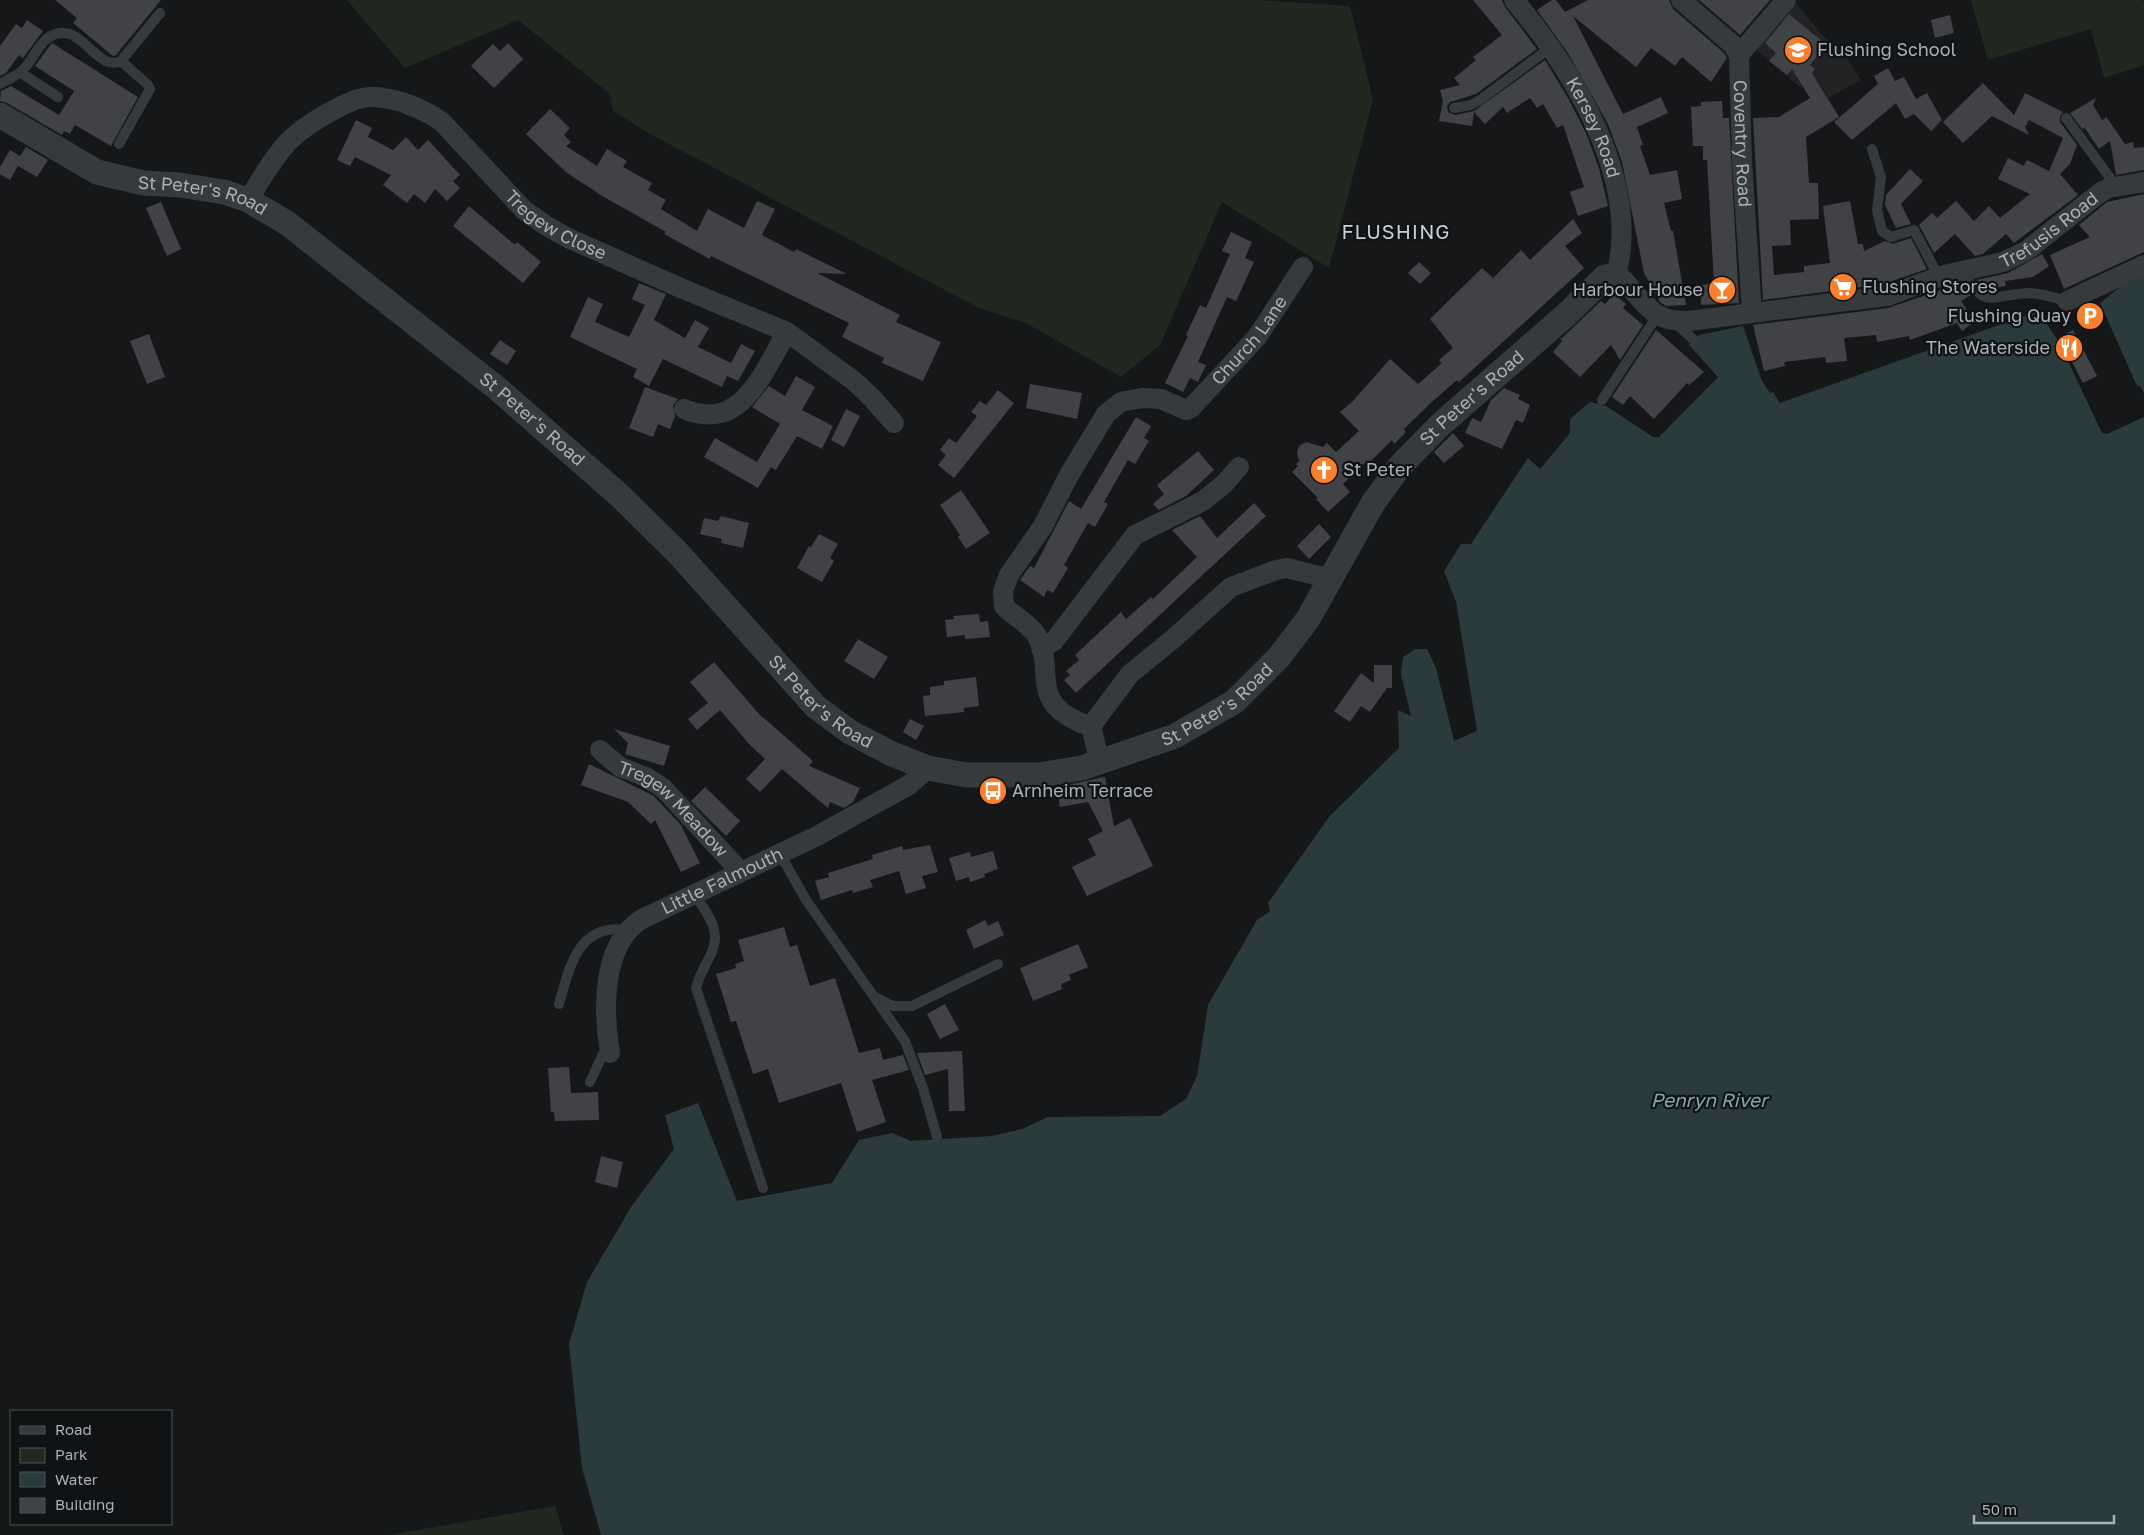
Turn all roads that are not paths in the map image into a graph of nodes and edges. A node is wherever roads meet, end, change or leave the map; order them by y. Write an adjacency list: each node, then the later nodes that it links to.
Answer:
1 (1681, 0): 6 (street, Coventry Road)
2 (1786, 0): 6 (street)
3 (1520, 2): 5 (street, Kersey Road)
4 (160, 12): 7 (lane)
5 (1551, 46): 11 (lane); 22 (street, Kersey Road)
6 (1739, 55): 25 (street, Coventry Road)
7 (120, 61): 8 (lane); 14 (lane)
8 (21, 73): 9 (lane); 10 (lane)
9 (0, 84)
10 (58, 97)
11 (1454, 108)
12 (0, 115): 18 (street, St Peter's Road)
13 (2066, 118): 17 (lane)
14 (119, 144)
15 (1872, 148): 23 (lane)
16 (2144, 182): 17 (street, Trefusis Road)
17 (2116, 186): 21 (street, Trefusis Road)
18 (248, 200): 27 (street, Tregew Close); 38 (street, St Peter's Road)
19 (2144, 265): 24 (street)
20 (1303, 267): 34 (street, Church Lane)
21 (1961, 271): 23 (street, Trefusis Road); 24 (lane)
22 (1616, 275): 26 (street); 33 (street, St Peter's Road)
23 (1939, 277): 25 (street, Trefusis Road)
24 (2067, 301)
25 (1752, 312): 26 (street, Trefusis Road)
26 (1665, 318): 28 (lane); 29 (lane)
27 (787, 332): 30 (street); 31 (street, Tregew Close)
28 (1694, 340)
29 (1602, 400)
30 (684, 409)
31 (894, 423)
32 (1239, 467): 34 (street)
33 (1331, 579): 35 (street); 37 (street, St Peter's Road)
34 (1042, 648): 35 (street)
35 (1091, 726): 37 (street)
36 (600, 750): 40 (street, Tregew Meadow)
37 (1100, 763): 38 (street, St Peter's Road)
38 (928, 768): 39 (street, Little Falmouth)
39 (780, 854): 40 (street, Little Falmouth); 44 (lane)
40 (741, 872): 41 (street, Little Falmouth)
41 (695, 896): 42 (street, Little Falmouth); 49 (lane)
42 (627, 930): 45 (lane); 46 (street, Little Falmouth)
43 (998, 964): 44 (lane)
44 (876, 998): 48 (lane)
45 (559, 1004)
46 (610, 1054): 47 (lane)
47 (590, 1082)
48 (936, 1137)
49 (763, 1188)

